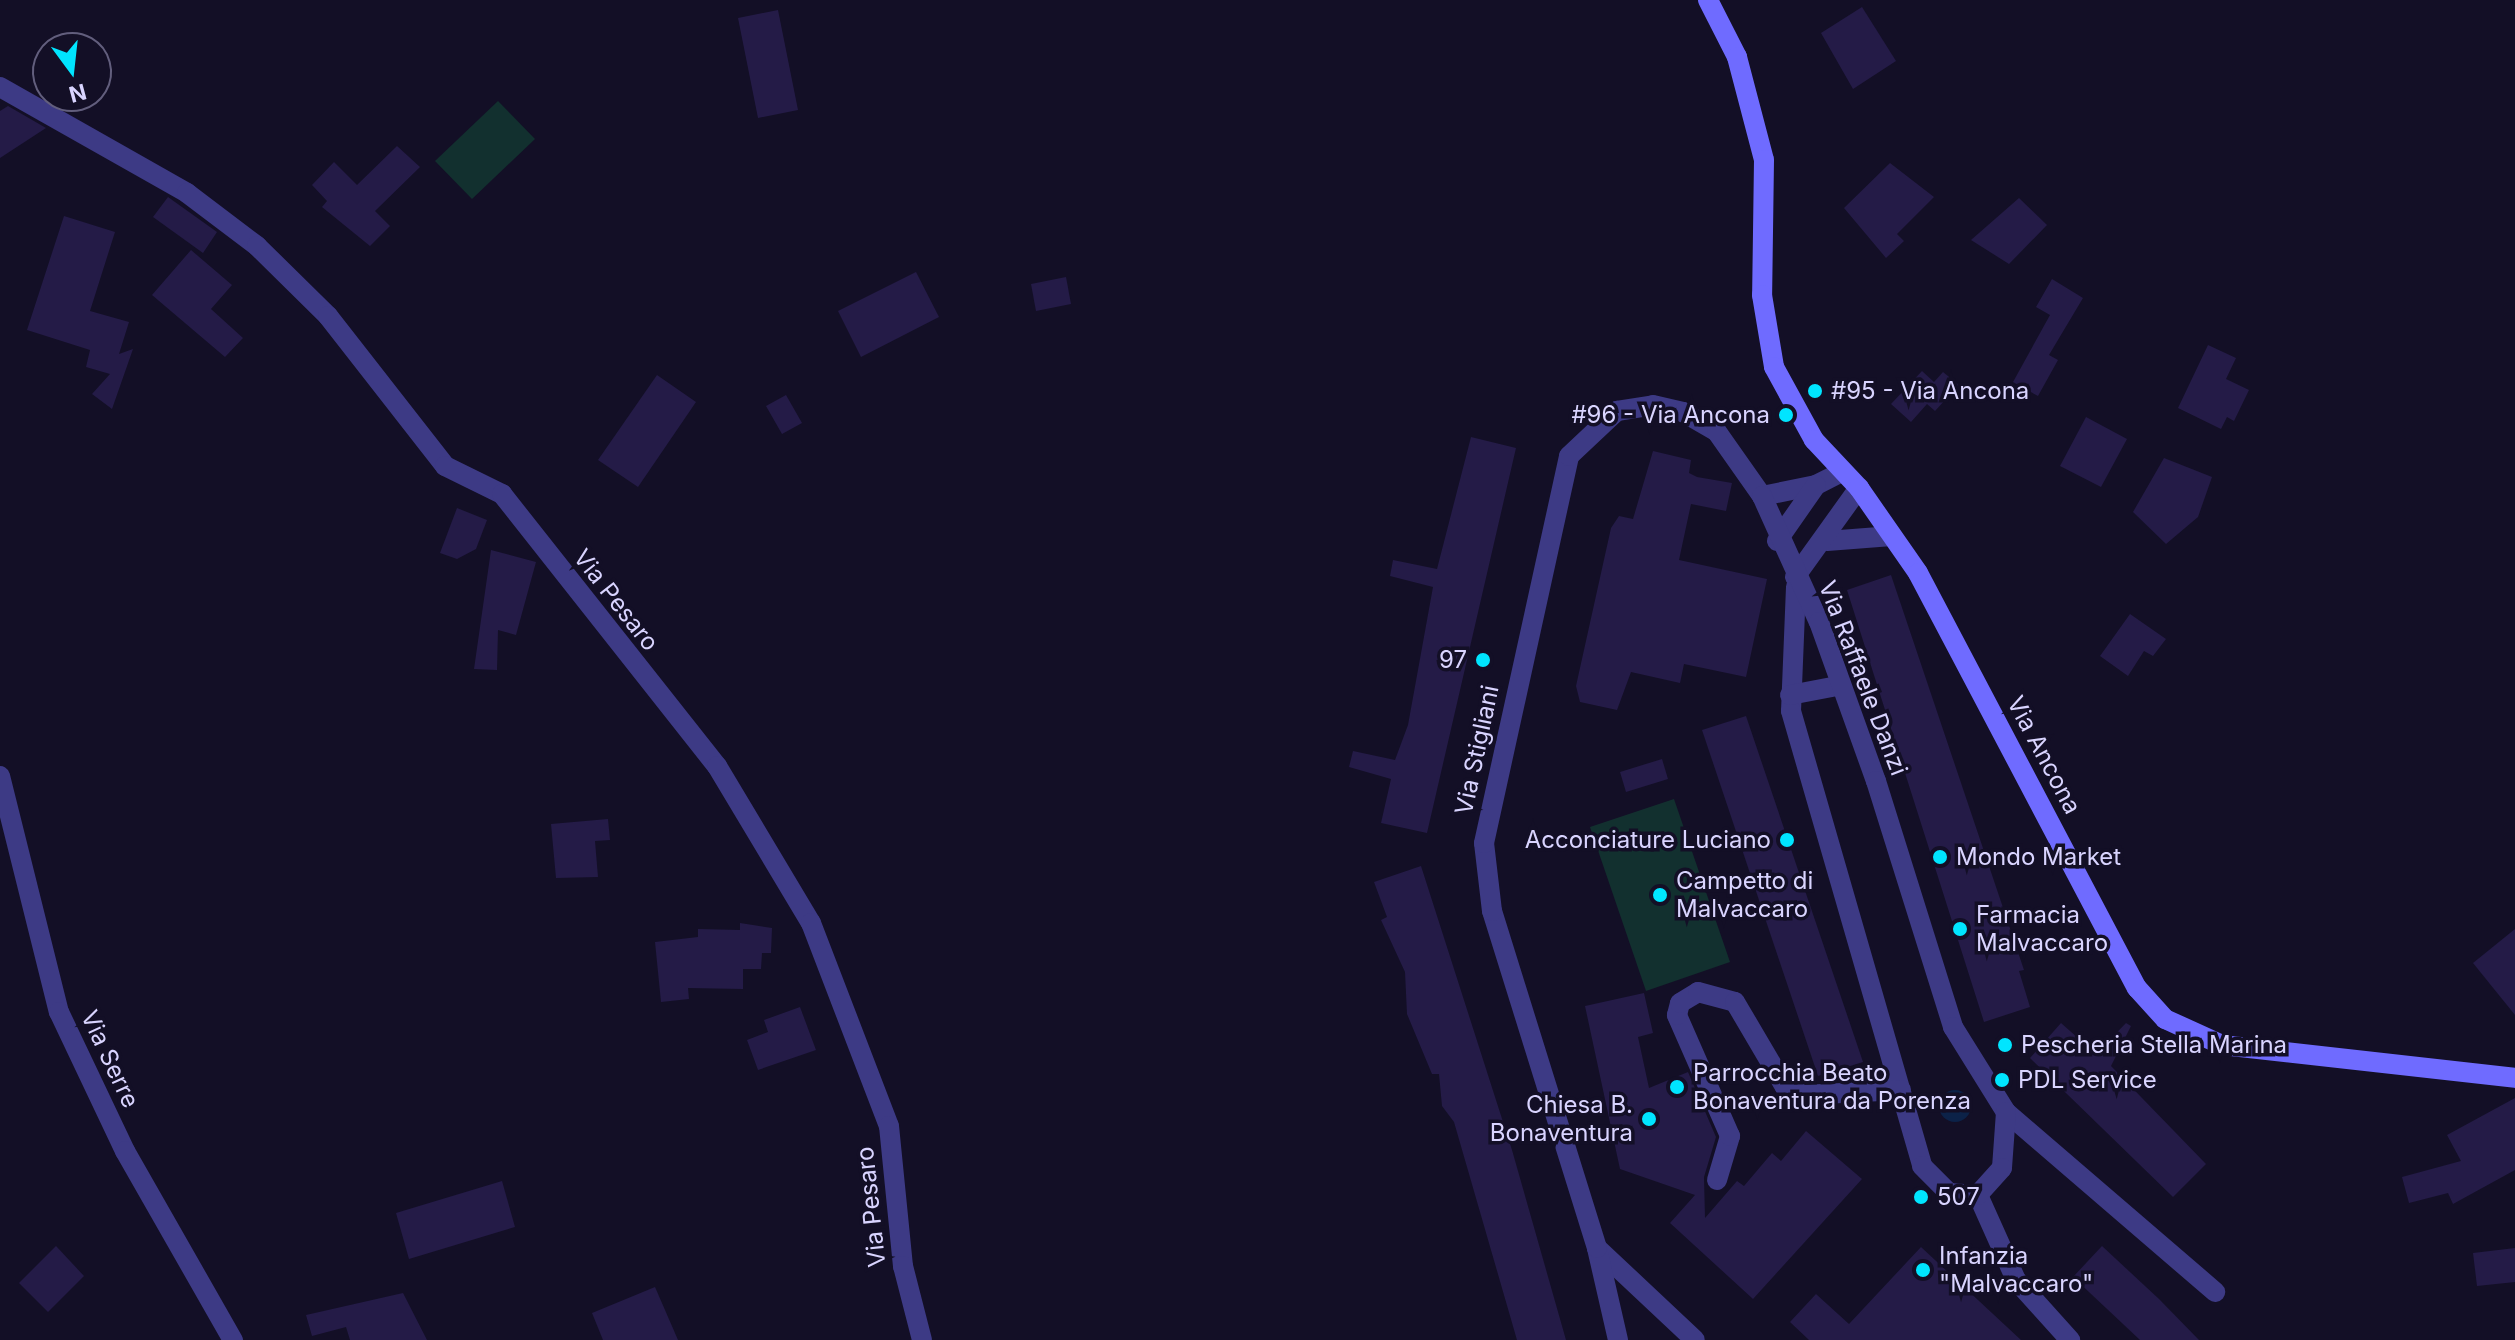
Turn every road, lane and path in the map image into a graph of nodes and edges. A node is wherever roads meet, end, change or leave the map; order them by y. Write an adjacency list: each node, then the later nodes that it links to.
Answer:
1 (1708, 0): 3 (street)
2 (0, 87): 22 (street, Via Pesaro)
3 (1841, 472): 4 (street); 5 (street, Via Ancona)
4 (1816, 485): 6 (street); 8 (street)
5 (1859, 488): 7 (street, Via Ancona); 9 (street)
6 (1762, 496): 8 (street, Via Stigliani); 19 (street, Via Stigliani)
7 (1892, 536): 9 (street); 14 (street, Via Ancona)
8 (1777, 541): 10 (street, Via Stigliani)
9 (1827, 541): 10 (street)
10 (1795, 577): 11 (street, Via Raffaele Danzi); 12 (street, Via Raffaele Danzi)
11 (1837, 686): 12 (street); 16 (street, Via Raffaele Danzi)
12 (1790, 695): 15 (street, Via Raffaele Danzi)
13 (0, 776): 21 (street, Via Serre)
14 (2515, 1078)
15 (1901, 1090): 17 (street); 18 (street, Via Raffaele Danzi)
16 (2006, 1112): 18 (street); 20 (street, Via Raffaele Danzi)
17 (1717, 1180)
18 (1978, 1195): 25 (street)
19 (1597, 1248): 23 (street, Via Stigliani); 24 (street)
20 (2215, 1292)
21 (233, 1340)
22 (922, 1340)
23 (1618, 1340)
24 (1695, 1340)
25 (2070, 1340)

